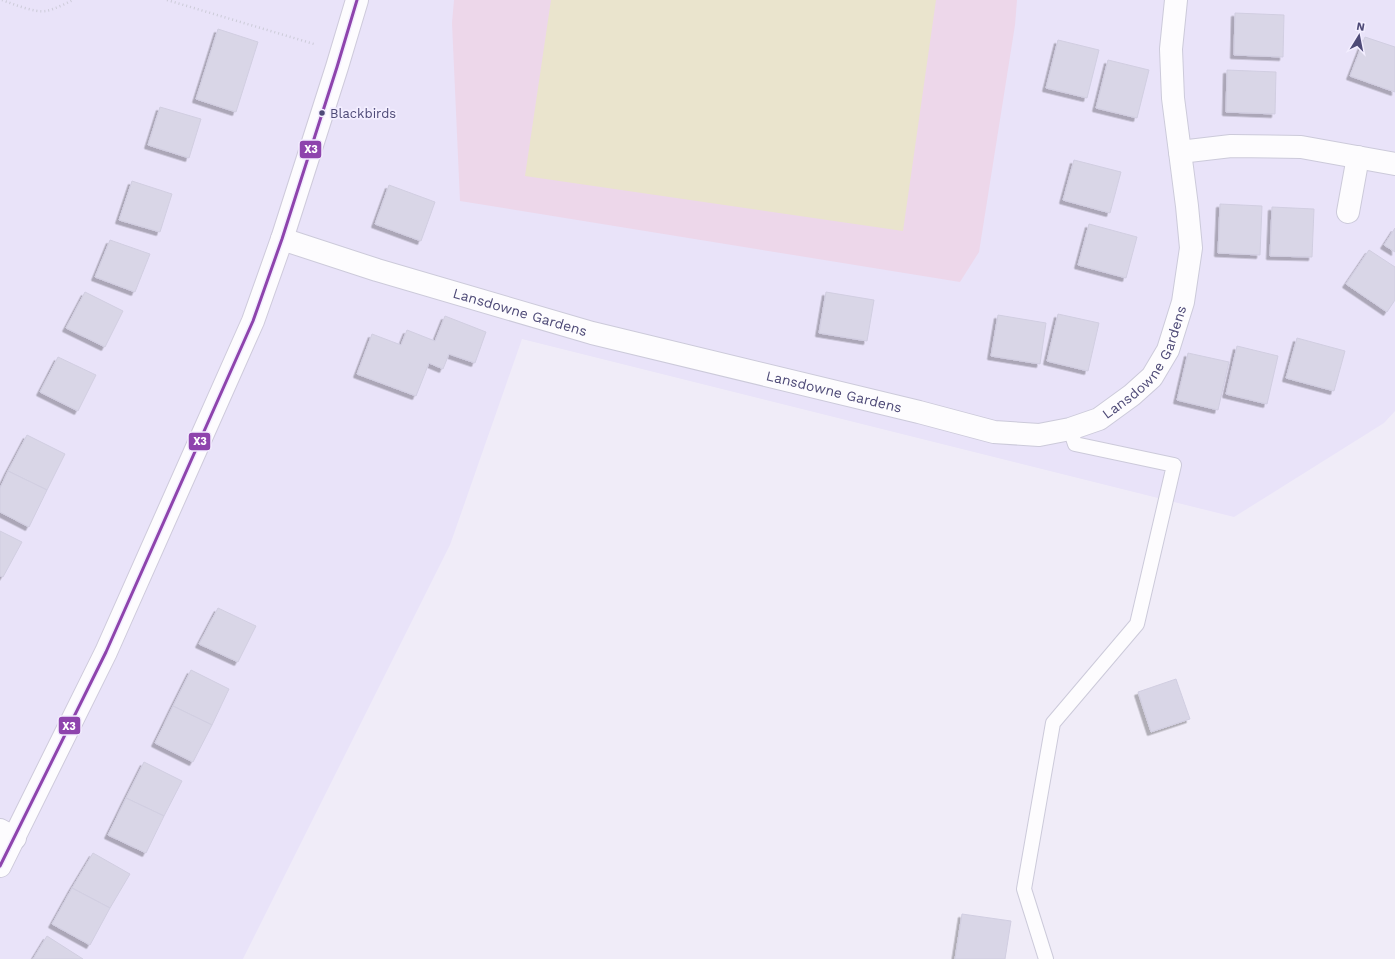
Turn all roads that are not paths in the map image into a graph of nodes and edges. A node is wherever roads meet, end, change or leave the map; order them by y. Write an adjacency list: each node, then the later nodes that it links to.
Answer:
1 (358, 0): 7 (street)
2 (1176, 0): 3 (street, Lansdowne Gardens)
3 (1180, 152): 4 (street); 8 (street, Lansdowne Gardens)
4 (1358, 156): 5 (street); 6 (street)
5 (1395, 164)
6 (1348, 212)
7 (282, 239): 8 (street, Lansdowne Gardens); 9 (street)
8 (1070, 429): 11 (lane)
9 (7, 834): 10 (street)
10 (0, 866)
11 (1046, 959)

